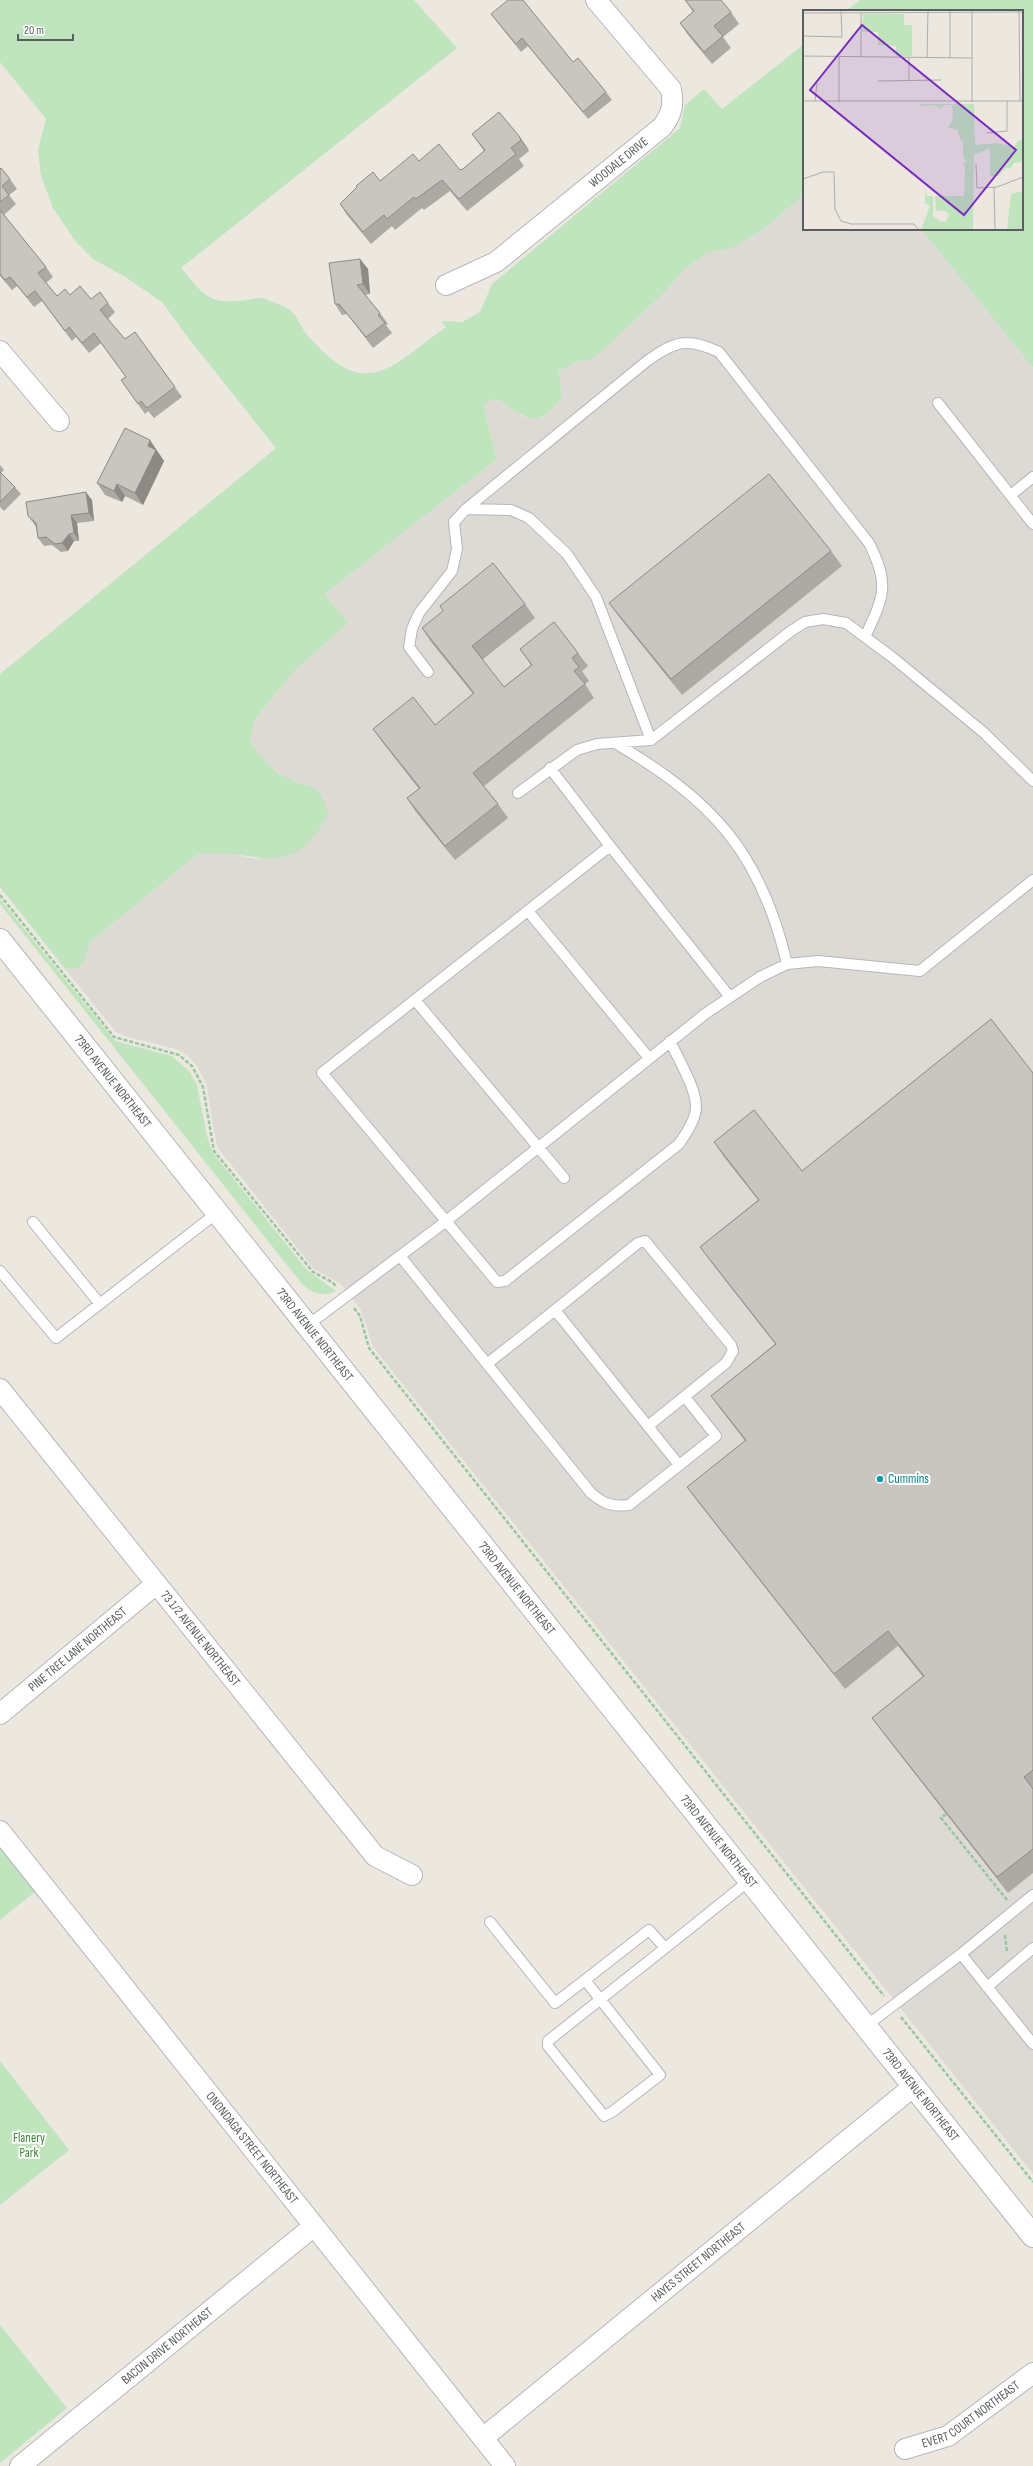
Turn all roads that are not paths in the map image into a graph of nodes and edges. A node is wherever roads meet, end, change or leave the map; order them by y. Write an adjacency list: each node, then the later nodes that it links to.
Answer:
1 (596, 0): 2 (street, WOODALE DRIVE)
2 (446, 286)
3 (0, 351): 5 (street)
4 (938, 403): 7 (lane)
5 (59, 420)
6 (1033, 477): 7 (lane)
7 (1011, 495): 9 (lane)
8 (466, 509): 10 (lane); 11 (lane); 12 (lane)
9 (1033, 524)
10 (865, 637): 12 (lane); 15 (lane)
11 (428, 672)
12 (651, 740): 13 (lane)
13 (615, 743): 14 (lane); 21 (lane)
14 (550, 768): 16 (lane); 17 (lane)
15 (1033, 781)
16 (518, 792)
17 (610, 846): 19 (lane); 22 (lane)
18 (1033, 880): 21 (lane)
19 (528, 911): 23 (lane); 25 (lane)
20 (0, 940): 28 (street, 73RD AVENUE NORTHEAST)
21 (787, 964): 22 (lane)
22 (730, 997): 24 (lane)
23 (415, 1000): 26 (lane); 30 (lane)
24 (670, 1041): 25 (lane); 30 (lane)
25 (649, 1058): 26 (lane)
26 (538, 1148): 27 (lane); 30 (lane)
27 (564, 1178)
28 (218, 1212): 33 (lane); 35 (street, 73RD AVENUE NORTHEAST)
29 (33, 1222): 33 (lane)
30 (445, 1222): 31 (lane)
31 (400, 1256): 35 (lane); 36 (lane)
32 (0, 1271): 33 (lane)
33 (100, 1304)
34 (555, 1310): 36 (lane); 38 (lane); 39 (lane)
35 (308, 1325): 45 (street, 73RD AVENUE NORTHEAST)
36 (488, 1364): 40 (lane)
37 (0, 1389): 41 (street, 73 1/2 AVENUE NORTHEAST)
38 (685, 1397): 39 (lane); 40 (lane)
39 (648, 1426): 40 (lane)
40 (680, 1465)
41 (156, 1584): 42 (street, PINE TREE LANE NORTHEAST); 44 (street, 73 1/2 AVENUE NORTHEAST)
42 (0, 1714)
43 (0, 1830): 57 (street, ONONDAGA STREET NORTHEAST)
44 (412, 1875)
45 (750, 1880): 48 (lane); 54 (street, 73RD AVENUE NORTHEAST)
46 (1033, 1895): 50 (lane)
47 (490, 1922): 51 (lane)
48 (665, 1948): 51 (lane); 53 (lane)
49 (1033, 1948): 52 (lane)
50 (961, 1954): 52 (lane); 54 (lane)
51 (585, 1980): 53 (lane)
52 (987, 1987): 55 (lane)
53 (600, 1999): 53 (lane)
54 (866, 2026): 56 (street, 73RD AVENUE NORTHEAST)
55 (1033, 2044)
56 (914, 2086): 58 (street, 73RD AVENUE NORTHEAST); 60 (street, HAYES STREET NORTHEAST)
57 (314, 2226): 60 (street, ONONDAGA STREET NORTHEAST); 62 (street, BACON DRIVE NORTHEAST)
58 (1033, 2236)
59 (1033, 2373): 61 (street, EVERT COURT NORTHEAST)
60 (483, 2438): 63 (street, ONONDAGA STREET NORTHEAST)
61 (905, 2449)
62 (20, 2466)
63 (505, 2466)

